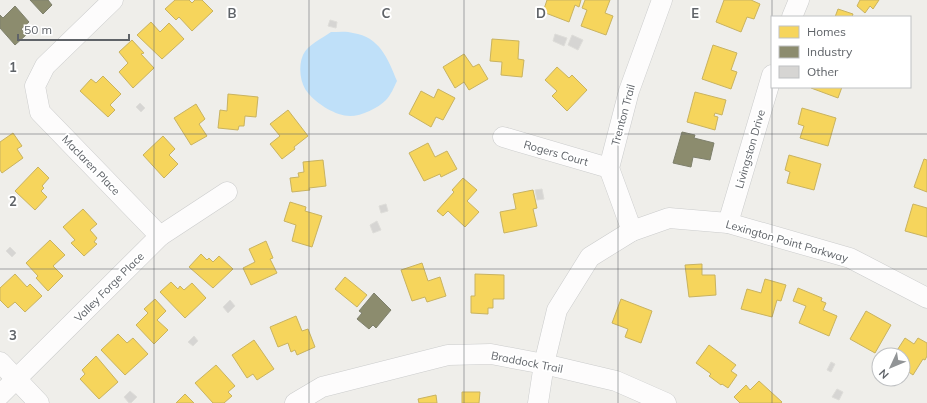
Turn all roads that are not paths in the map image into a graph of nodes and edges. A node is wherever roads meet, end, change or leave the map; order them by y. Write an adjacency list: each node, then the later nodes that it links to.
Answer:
1 (113, 0): 11 (street, Maclaren Place)
2 (662, 0): 7 (street, Trenton Trail)
3 (799, 0): 4 (street)
4 (792, 16)
5 (771, 78): 9 (street, Livingston Drive)
6 (503, 137): 7 (street, Rogers Court)
7 (609, 168): 10 (street)
8 (227, 192): 11 (street, Valley Forge Place)
9 (728, 223): 10 (street, Lexington Point Parkway); 12 (street, Lexington Point Parkway)
10 (632, 231): 14 (street, Lexington Point Parkway)
11 (160, 236): 15 (street, Valley Forge Place)
12 (927, 298)
13 (0, 362): 15 (street)
14 (544, 364): 18 (street, Braddock Trail); 19 (street, Lexington Point Parkway); 20 (street, Braddock Trail)
15 (16, 379): 16 (street, Valley Forge Place); 17 (street)
16 (0, 395)
17 (39, 403)
18 (295, 403)
19 (538, 403)
20 (666, 403)

